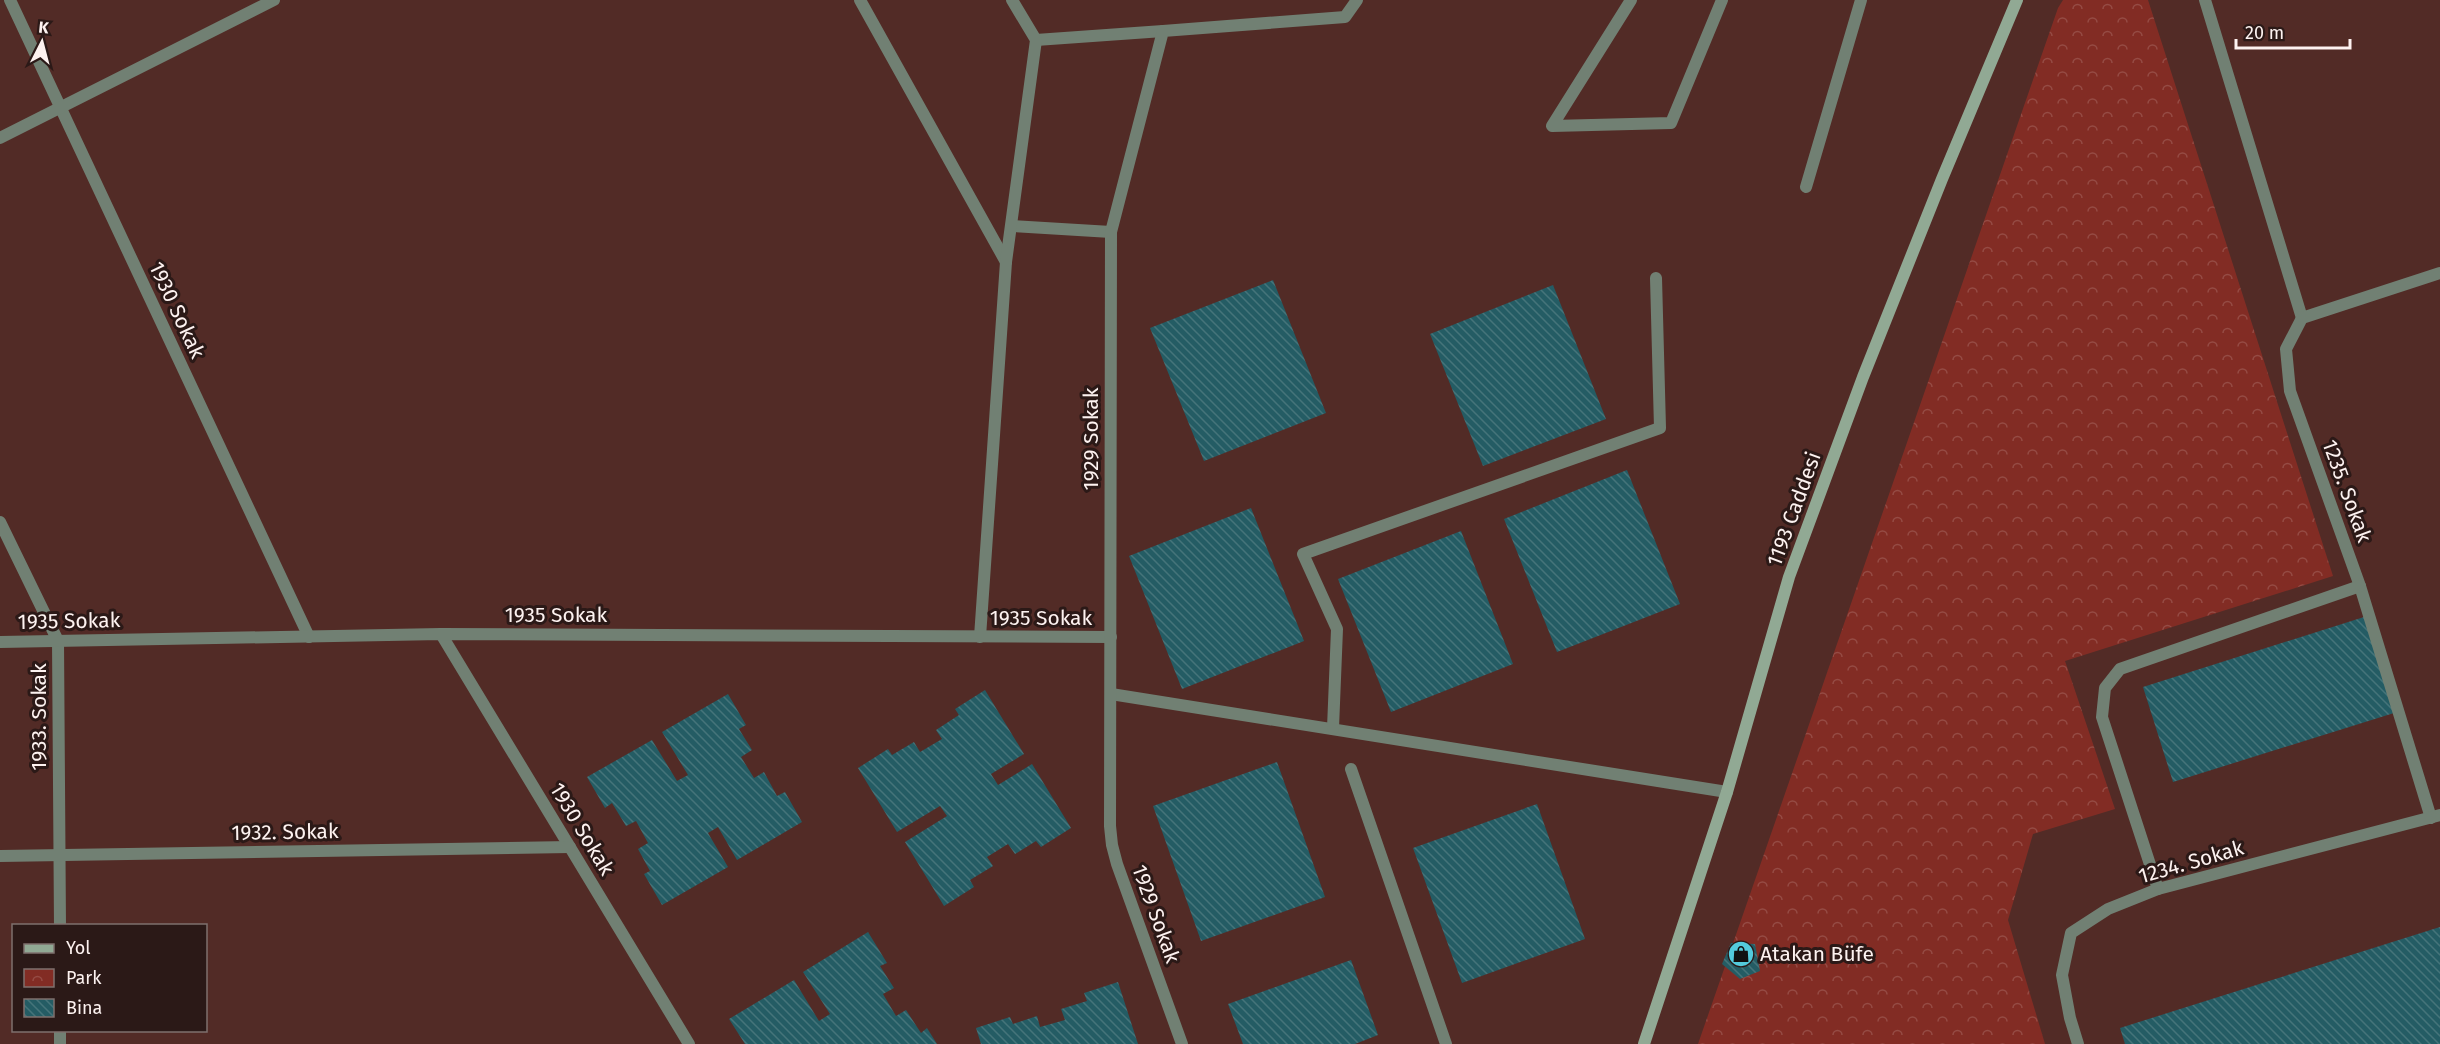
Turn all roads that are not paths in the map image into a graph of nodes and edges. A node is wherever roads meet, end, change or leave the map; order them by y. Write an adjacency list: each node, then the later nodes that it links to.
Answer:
1 (10, 0): 13 (street, 1930 Sokak)
2 (274, 0): 13 (street)
3 (860, 0): 18 (street)
4 (1012, 0): 12 (street)
5 (1357, 0): 11 (street)
6 (1630, 0): 7 (street)
7 (1722, 0)
8 (1861, 0): 15 (street)
9 (2017, 0): 33 (street, 1193 Caddesi)
10 (2205, 0): 21 (street)
11 (1163, 31): 12 (street); 17 (street, 1929 Sokak)
12 (1036, 40): 16 (street)
13 (61, 108): 14 (street); 25 (street, 1930 Sokak)
14 (0, 138)
15 (1806, 187)
16 (1012, 225): 17 (street); 18 (street)
17 (1111, 232): 27 (street, 1929 Sokak)
18 (1006, 262): 26 (street)
19 (2440, 273): 21 (street)
20 (1656, 278): 31 (street)
21 (2302, 318): 23 (street, 1235. Sokak)
22 (0, 522): 28 (street, 1933. Sokak)
23 (2360, 586): 34 (street, 1235. Sokak); 38 (street)
24 (441, 634): 25 (street, 1935 Sokak); 26 (street, 1935 Sokak); 35 (street, 1930 Sokak)
25 (309, 637): 28 (street, 1935 Sokak)
26 (980, 637): 27 (street, 1935 Sokak)
27 (1111, 637): 30 (street, 1929 Sokak)
28 (58, 641): 29 (street, 1935 Sokak); 36 (street, 1933. Sokak)
29 (0, 642)
30 (1111, 694): 31 (street); 41 (street, 1929 Sokak)
31 (1333, 728): 33 (street)
32 (1351, 770): 42 (street)
33 (1727, 792): 43 (street, 1193 Caddesi)
34 (2436, 816): 38 (street, 1234. Sokak)
35 (570, 847): 36 (street, 1932. Sokak); 40 (street, 1930 Sokak)
36 (59, 855): 37 (street, 1932. Sokak); 39 (street, 1933. Sokak)
37 (0, 856)
38 (2157, 889): 44 (street, 1234. Sokak)
39 (60, 924)
40 (689, 1044)
41 (1182, 1044)
42 (1446, 1044)
43 (1644, 1044)
44 (2078, 1044)

